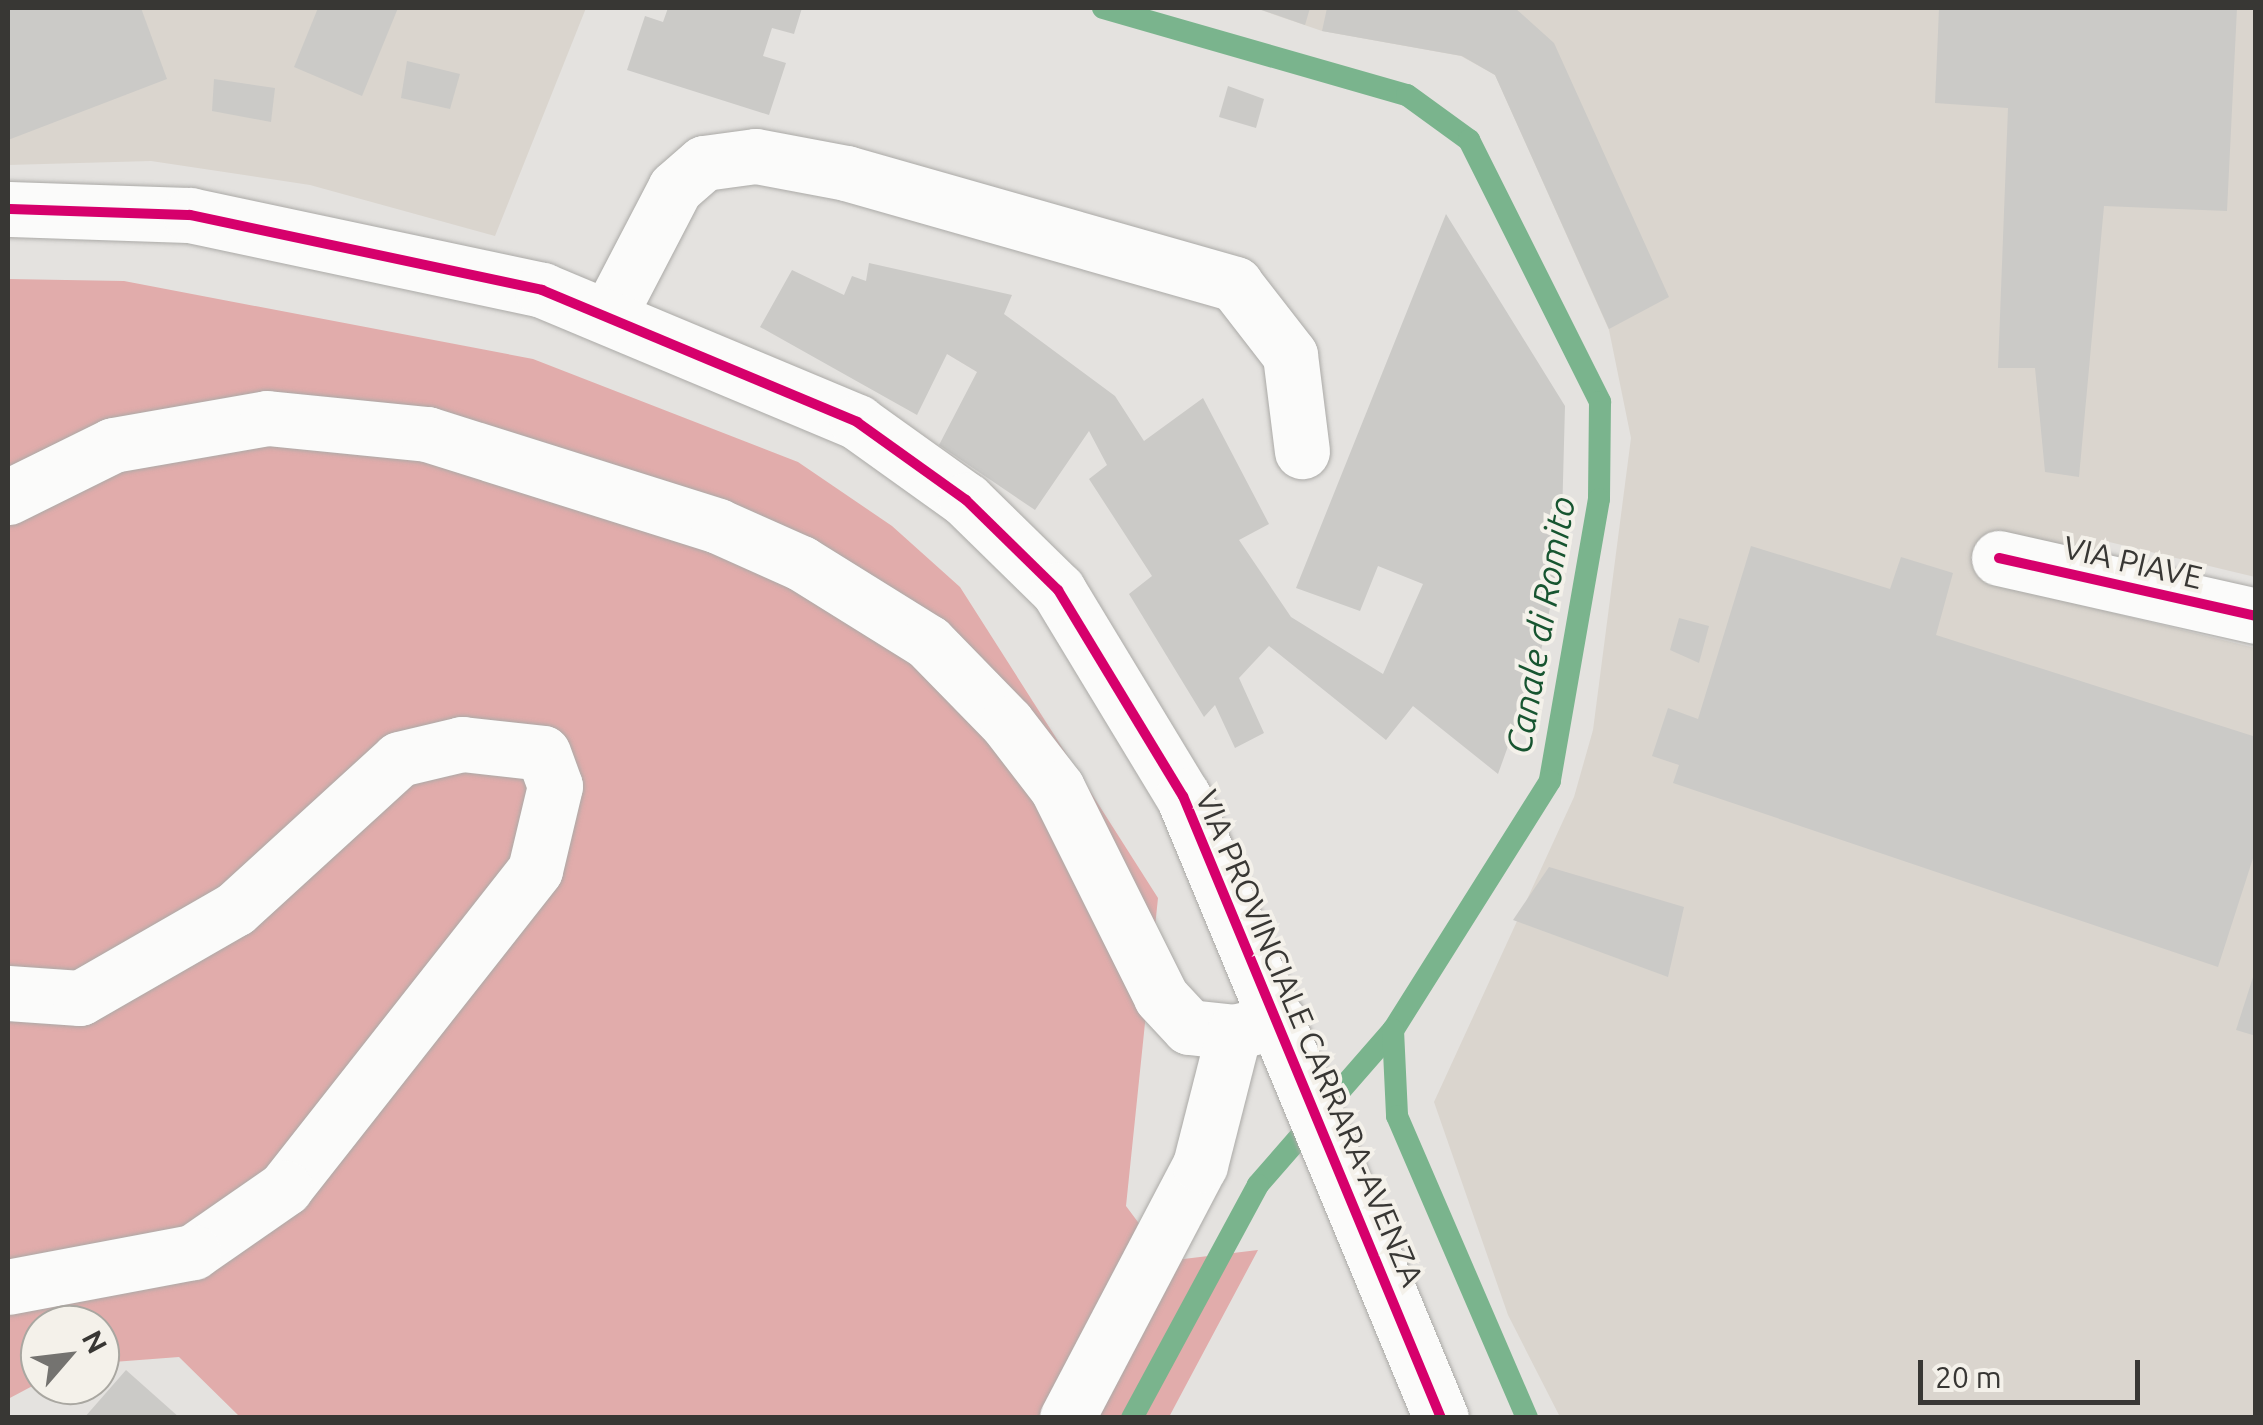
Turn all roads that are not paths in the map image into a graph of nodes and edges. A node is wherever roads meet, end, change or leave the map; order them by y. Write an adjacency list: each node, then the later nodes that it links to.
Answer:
1 (8, 209): 2 (main road, VIA PROVINCIALE CARRARA-AVENZA)
2 (609, 316): 3 (main road); 8 (main road, VIA PROVINCIALE CARRARA-AVENZA)
3 (1302, 451)
4 (8, 498): 8 (main road)
5 (2000, 558): 6 (main road, VIA PIAVE)
6 (2256, 616)
7 (8, 993): 9 (main road)
8 (1269, 1037): 10 (main road); 11 (main road, VIA PROVINCIALE CARRARA-AVENZA)
9 (8, 1287)
10 (1067, 1418)
11 (1441, 1418)

